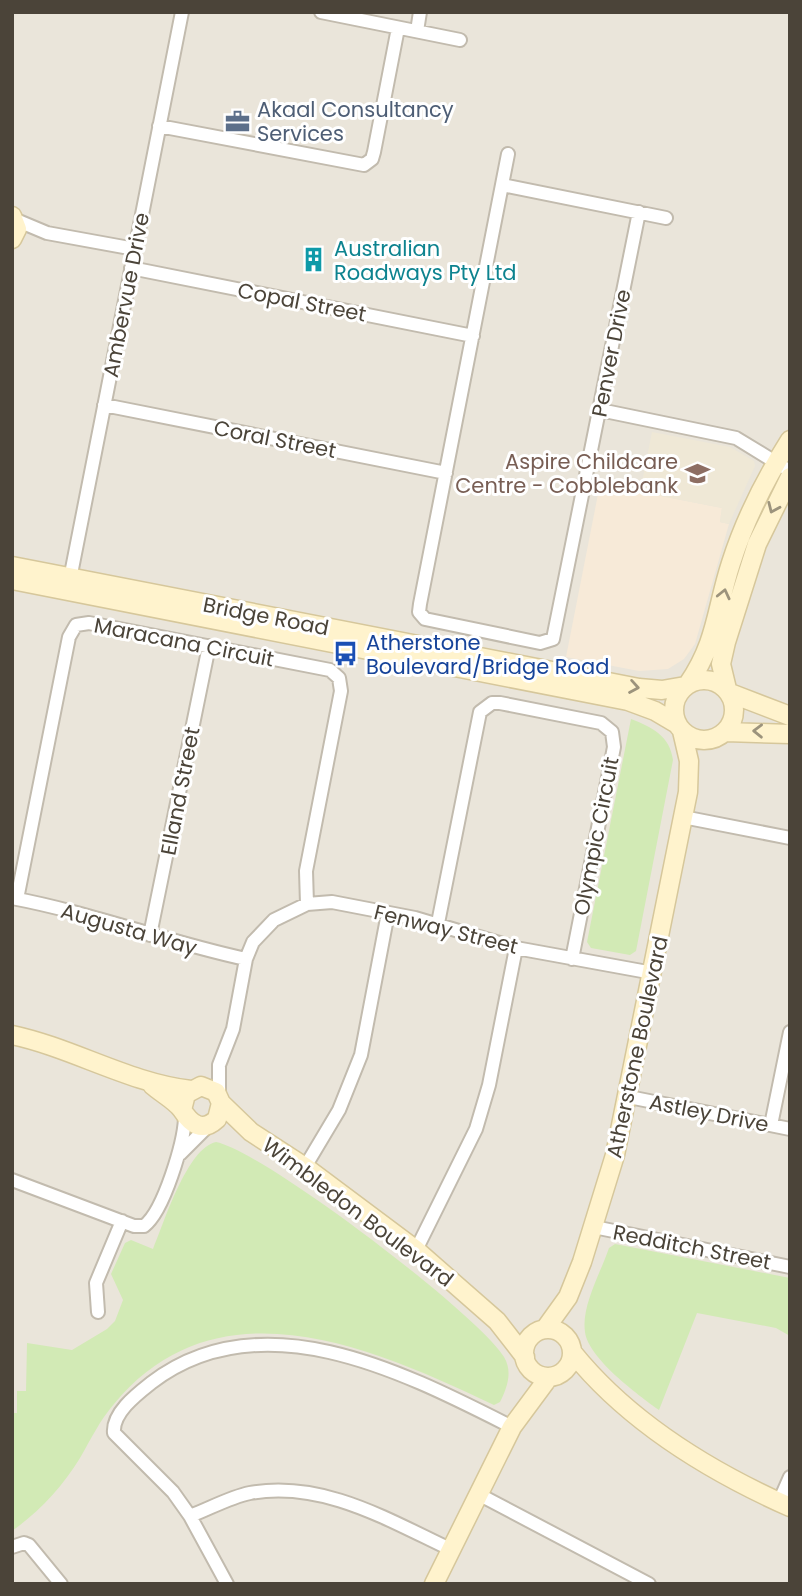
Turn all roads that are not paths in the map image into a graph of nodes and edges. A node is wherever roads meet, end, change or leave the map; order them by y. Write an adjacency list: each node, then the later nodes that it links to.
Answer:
1 (182, 12): 7 (street, Ambervue Drive)
2 (321, 12): 4 (street)
3 (420, 12): 5 (street)
4 (398, 28): 5 (street); 7 (street)
5 (417, 32): 6 (street)
6 (460, 40)
7 (159, 126): 13 (street, Ambervue Drive)
8 (508, 154): 9 (street, Penver Drive)
9 (502, 185): 10 (street); 15 (street, Penver Drive)
10 (639, 212): 11 (street); 17 (street, Penver Drive)
11 (666, 218)
12 (13, 228): 13 (street)
13 (135, 250): 14 (street, Ambervue Drive)
14 (131, 268): 15 (street, Copal Street); 16 (street, Ambervue Drive)
15 (472, 336): 20 (street, Penver Drive)
16 (104, 405): 20 (street, Coral Street); 23 (street, Ambervue Drive)
17 (600, 410): 19 (street); 20 (street, Penver Drive)
18 (790, 440): 19 (street)
19 (783, 467): 26 (street, one-way to 19)
20 (446, 473)
21 (790, 477): 27 (street, one-way to 27)
22 (12, 566): 23 (street, Bridge Road)
23 (70, 579): 26 (street, Bridge Road, one-way to 26)
24 (12, 580): 29 (street, Bridge Road)
25 (209, 646): 35 (street, Maracana Circuit); 36 (street, Maracana Circuit); 39 (street, Elland Street)
26 (687, 685): 27 (street); 29 (street)
27 (728, 691): 28 (street); 30 (street)
28 (790, 716)
29 (679, 728): 30 (street); 32 (street, Atherstone Boulevard)
30 (725, 733): 31 (street, one-way to 30); 32 (street, Atherstone Boulevard)
31 (790, 734)
32 (688, 792): 33 (street, Atherstone Boulevard)
33 (683, 817): 34 (street); 43 (street, Atherstone Boulevard)
34 (790, 838)
35 (15, 898): 39 (street, Augusta Way)
36 (307, 904): 37 (street, Fenway Street); 41 (street, Fenway Street)
37 (388, 913): 38 (street, Fenway Street); 57 (street)
38 (438, 923): 40 (street, Fenway Street); 42 (street, Olympic Circuit)
39 (150, 935): 41 (street, Augusta Way)
40 (516, 947): 42 (street, Fenway Street); 61 (street)
41 (246, 959): 46 (street, Fenway Street)
42 (572, 959): 43 (street, Fenway Street)
43 (653, 973): 49 (street, Atherstone Boulevard)
44 (790, 1032): 53 (street)
45 (12, 1035): 47 (street)
46 (219, 1065): 48 (street, Fenway Street); 50 (street, Fenway Street)
47 (150, 1083): 48 (street); 51 (street)
48 (193, 1089): 50 (street); 51 (street)
49 (629, 1097): 53 (street, Astley Drive); 60 (street, Atherstone Boulevard)
50 (220, 1100): 52 (street); 55 (street, Wimbledon Boulevard)
51 (183, 1114): 52 (street); 56 (street)
52 (210, 1124): 55 (street, Wimbledon Boulevard); 56 (street)
53 (771, 1125): 54 (street, Astley Drive)
54 (790, 1129)
55 (251, 1132): 57 (street, Wimbledon Boulevard)
56 (180, 1154): 59 (street)
57 (305, 1167): 61 (street, Wimbledon Boulevard)
58 (12, 1180): 59 (street)
59 (122, 1221): 64 (street)
60 (594, 1227): 62 (street, Redditch Street); 63 (street, Atherstone Boulevard)
61 (416, 1250): 65 (street, Wimbledon Boulevard)
62 (790, 1267)
63 (568, 1297): 66 (street, Atherstone Boulevard); 67 (street, Atherstone Boulevard)
64 (98, 1311)
65 (497, 1321): 66 (street, Wimbledon Boulevard); 68 (street, Wimbledon Boulevard)
66 (540, 1331): 67 (street); 68 (street)
67 (570, 1346): 69 (street); 70 (street)
68 (528, 1363): 69 (street); 71 (street)
69 (555, 1375): 70 (street); 71 (street)
70 (597, 1384): 75 (street)
71 (522, 1411): 72 (street)
72 (512, 1427): 74 (street); 76 (street)
73 (790, 1477): 75 (street)
74 (480, 1495): 78 (street); 82 (street)
75 (784, 1504)
76 (190, 1516): 78 (street); 80 (street)
77 (12, 1546): 79 (street)
78 (452, 1550): 81 (street)
79 (61, 1584)
80 (227, 1584)
81 (434, 1584)
82 (649, 1584)

